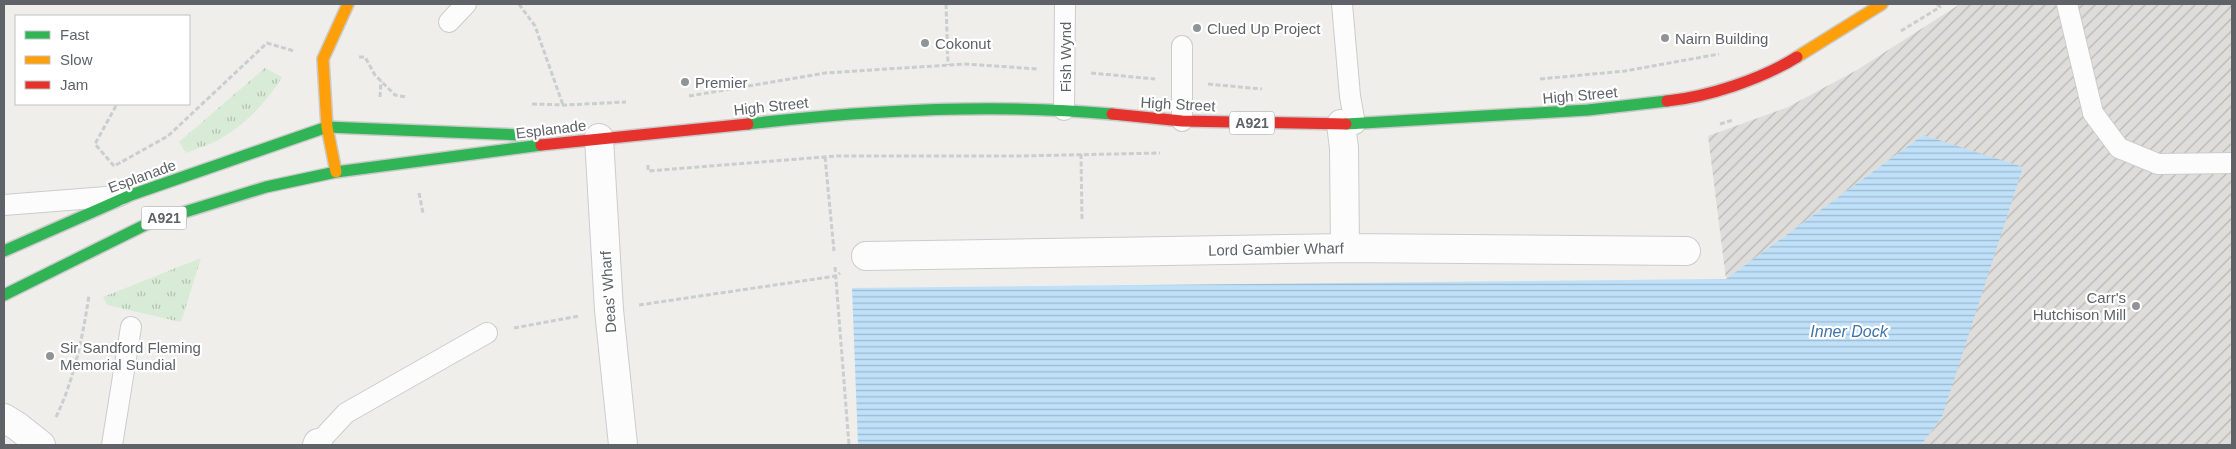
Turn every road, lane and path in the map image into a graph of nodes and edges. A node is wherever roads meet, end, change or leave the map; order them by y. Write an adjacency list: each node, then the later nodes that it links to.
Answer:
1 (348, 4): 11 (main road)
2 (466, 4): 9 (lane)
3 (519, 4): 14 (path)
4 (946, 4): 12 (path)
5 (1065, 4): 15 (lane, Fish Wynd)
6 (1342, 4): 17 (lane)
7 (1882, 4): 17 (main road, High Street / A921)
8 (2067, 4): 22 (lane)
9 (449, 22)
10 (1182, 46): 16 (lane)
11 (323, 59): 18 (main road); 23 (path)
12 (948, 65)
13 (116, 105): 23 (path)
14 (563, 105)
15 (1064, 110): 16 (main road, High Street / A921); 19 (main road, High Street / A921)
16 (1182, 121): 17 (main road, High Street / A921)
17 (1348, 124): 28 (street)
18 (327, 128): 19 (main road, Esplanade / A921); 25 (main road); 26 (main road, Esplanade / A921)
19 (599, 138): 25 (main road, Esplanade / A921); 38 (street, Deas' Wharf)
20 (1081, 154): 31 (path)
21 (825, 157): 32 (path)
22 (2232, 163)
23 (114, 166): 24 (path)
24 (105, 170)
25 (336, 172): 36 (main road, Esplanade / A921)
26 (131, 195): 27 (lane); 29 (main road, Esplanade / A921)
27 (4, 205)
28 (1345, 248): 30 (street, Lord Gambier Wharf); 31 (street, Lord Gambier Wharf)
29 (4, 251)
30 (1686, 251)
31 (1083, 252): 33 (street, Lord Gambier Wharf)
32 (834, 256)
33 (866, 256): 35 (path)
34 (835, 266): 35 (path)
35 (836, 276): 38 (path); 46 (path)
36 (4, 295)
37 (90, 295): 42 (path)
38 (609, 310): 40 (path); 45 (street, Deas' Wharf)
39 (131, 327): 44 (lane)
40 (487, 333): 43 (lane)
41 (4, 418): 42 (street)
42 (47, 434)
43 (318, 444)
44 (112, 445)
45 (623, 445)
46 (848, 445)

